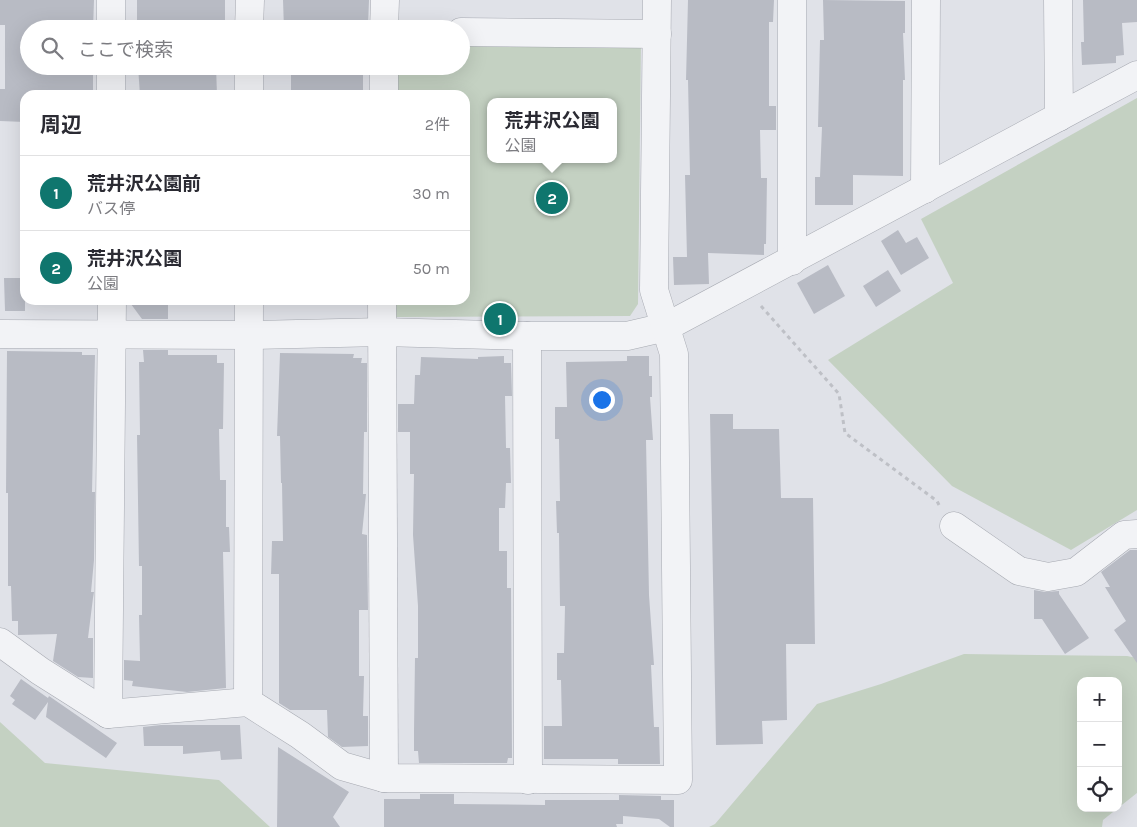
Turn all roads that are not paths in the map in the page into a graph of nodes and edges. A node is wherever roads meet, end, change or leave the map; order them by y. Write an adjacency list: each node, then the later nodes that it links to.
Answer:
1 (111, 0): 8 (street)
2 (250, 0): 9 (street)
3 (384, 0): 10 (street)
4 (657, 0): 12 (street)
5 (792, 0): 22 (street)
6 (926, 0): 21 (street)
7 (1058, 0): 20 (street)
8 (111, 20)
9 (250, 20)
10 (384, 20)
11 (470, 32): 12 (street)
12 (657, 34): 26 (street)
13 (111, 75): 17 (street)
14 (250, 75): 18 (street)
15 (384, 75): 19 (street)
16 (1137, 75): 20 (street)
17 (111, 90)
18 (250, 90)
19 (384, 90)
20 (1059, 118): 21 (street)
21 (926, 189): 22 (street)
22 (792, 261): 26 (street)
23 (112, 305): 29 (street)
24 (249, 305): 30 (street)
25 (382, 305): 27 (street)
26 (666, 327): 31 (street); 38 (street)
27 (382, 332): 30 (street); 31 (street); 37 (street)
28 (0, 334): 29 (street)
29 (112, 334): 30 (street); 36 (street)
30 (249, 334): 35 (street)
31 (528, 336): 38 (street)
32 (954, 526): 33 (street)
33 (1137, 534)
34 (0, 642): 36 (street)
35 (248, 702): 36 (street); 37 (street)
36 (108, 714)
37 (384, 778): 38 (street)
38 (528, 780)

